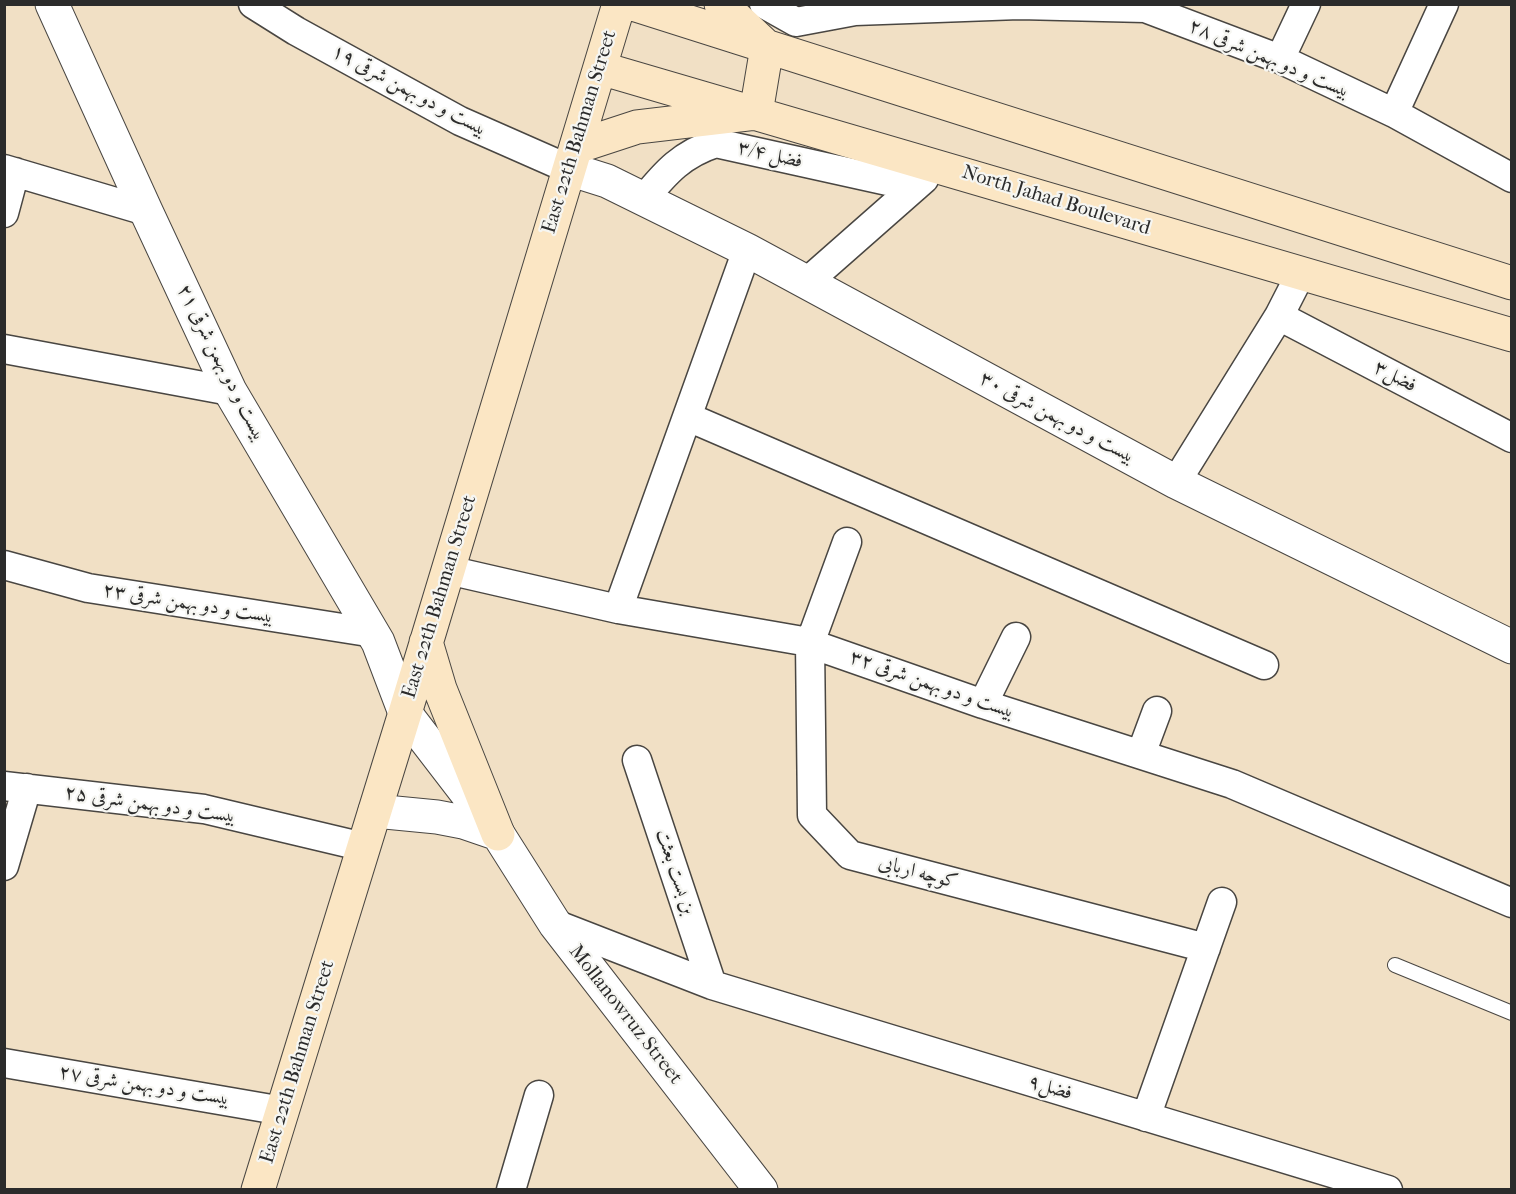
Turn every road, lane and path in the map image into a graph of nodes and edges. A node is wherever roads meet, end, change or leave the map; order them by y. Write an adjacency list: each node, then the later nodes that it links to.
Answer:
1 (52, 4): 23 (street, بیست و دو بهمن شرقی ۲۱)
2 (253, 4): 17 (street, بیست و دو بهمن شرقی ۱۹)
3 (619, 4): 14 (main road, East 22th Bahman Street)
4 (633, 4): 12 (main road)
5 (721, 4): 12 (main road)
6 (764, 4): 11 (street, بیست و دو بهمن شرقی ۲۸)
7 (1306, 4): 13 (street)
8 (1444, 4): 16 (street)
9 (1019, 5): 10 (street, بیست و دو بهمن شرقی ۲۸); 11 (street, بیست و دو بهمن شرقی ۲۸)
10 (1146, 6): 13 (street, بیست و دو بهمن شرقی ۲۸)
11 (855, 8)
12 (767, 47): 15 (main road); 28 (main road)
13 (1280, 59): 16 (street, بیست و دو بهمن شرقی ۲۸)
14 (600, 68): 15 (main road, North Jahad Boulevard); 17 (main road, East 22th Bahman Street)
15 (756, 113): 17 (main road); 18 (main road, North Jahad Boulevard)
16 (1394, 113): 20 (street, بیست و دو بهمن شرقی ۲۸)
17 (573, 158): 22 (street, بیست و دو بهمن شرقی ۳۰); 38 (main road, East 22th Bahman Street)
18 (939, 166): 21 (street); 26 (main road, North Jahad Boulevard)
19 (10, 170): 23 (street); 24 (street)
20 (1511, 184)
21 (915, 187): 22 (street, فضل ۳/۴); 27 (street)
22 (644, 199): 25 (street, بیست و دو بهمن شرقی ۳۰)
23 (146, 212): 32 (street, بیست و دو بهمن شرقی ۲۱)
24 (4, 213)
25 (747, 250): 27 (street, بیست و دو بهمن شرقی ۳۰); 33 (street)
26 (1300, 275): 29 (street); 30 (main road, North Jahad Boulevard)
27 (807, 282): 35 (street, بیست و دو بهمن شرقی ۳۰)
28 (1512, 283)
29 (1279, 316): 34 (street, فضل۳); 35 (street)
30 (1512, 335)
31 (4, 350): 32 (street)
32 (230, 391): 40 (street, بیست و دو بهمن شرقی ۲۱)
33 (688, 417): 39 (street); 45 (street)
34 (1512, 438)
35 (1176, 482): 44 (street, بیست و دو بهمن شرقی ۳۰)
36 (846, 542): 43 (street)
37 (4, 565): 40 (street, بیست و دو بهمن شرقی ۲۳)
38 (448, 570): 39 (street, بیست و دو بهمن شرقی ۳۲); 42 (main road, East 22th Bahman Street)
39 (618, 609): 43 (street, بیست و دو بهمن شرقی ۳۲)
40 (374, 633): 48 (street, بیست و دو بهمن شرقی ۲۱)
41 (1016, 637): 46 (street)
42 (426, 642): 48 (main road, East 22th Bahman Street); 53 (main road)
43 (810, 644): 46 (street, بیست و دو بهمن شرقی ۳۲); 59 (street, کوچه اربابی)
44 (1512, 648)
45 (1264, 665)
46 (983, 704): 49 (street, بیست و دو بهمن شرقی ۳۲)
47 (1157, 711): 49 (street)
48 (405, 713): 52 (main road, East 22th Bahman Street); 53 (street, Mollanowruz Street)
49 (1142, 754): 57 (street, بیست و دو بهمن شرقی ۳۲)
50 (637, 760): 61 (street, بن بست بعثت)
51 (16, 787): 54 (street, بیست و دو بهمن شرقی ۲۵); 55 (street)
52 (375, 811): 53 (street); 54 (main road, East 22th Bahman Street)
53 (498, 834): 58 (street, Mollanowruz Street)
54 (364, 847): 65 (main road, East 22th Bahman Street)
55 (4, 866)
56 (1222, 902): 59 (street)
57 (1512, 903)
58 (555, 924): 61 (street, فضل۹); 69 (street, Mollanowruz Street)
59 (1206, 948): 66 (street)
60 (1395, 965): 62 (lane)
61 (712, 985): 66 (street, فضل۹)
62 (1512, 1012)
63 (4, 1063): 65 (street, بیست و دو بهمن شرقی ۲۷)
64 (539, 1095): 68 (street)
65 (283, 1111): 67 (main road, East 22th Bahman Street)
66 (1146, 1117): 70 (street, فضل۹)
67 (258, 1190)
68 (511, 1190)
69 (761, 1190)
70 (1388, 1190)

